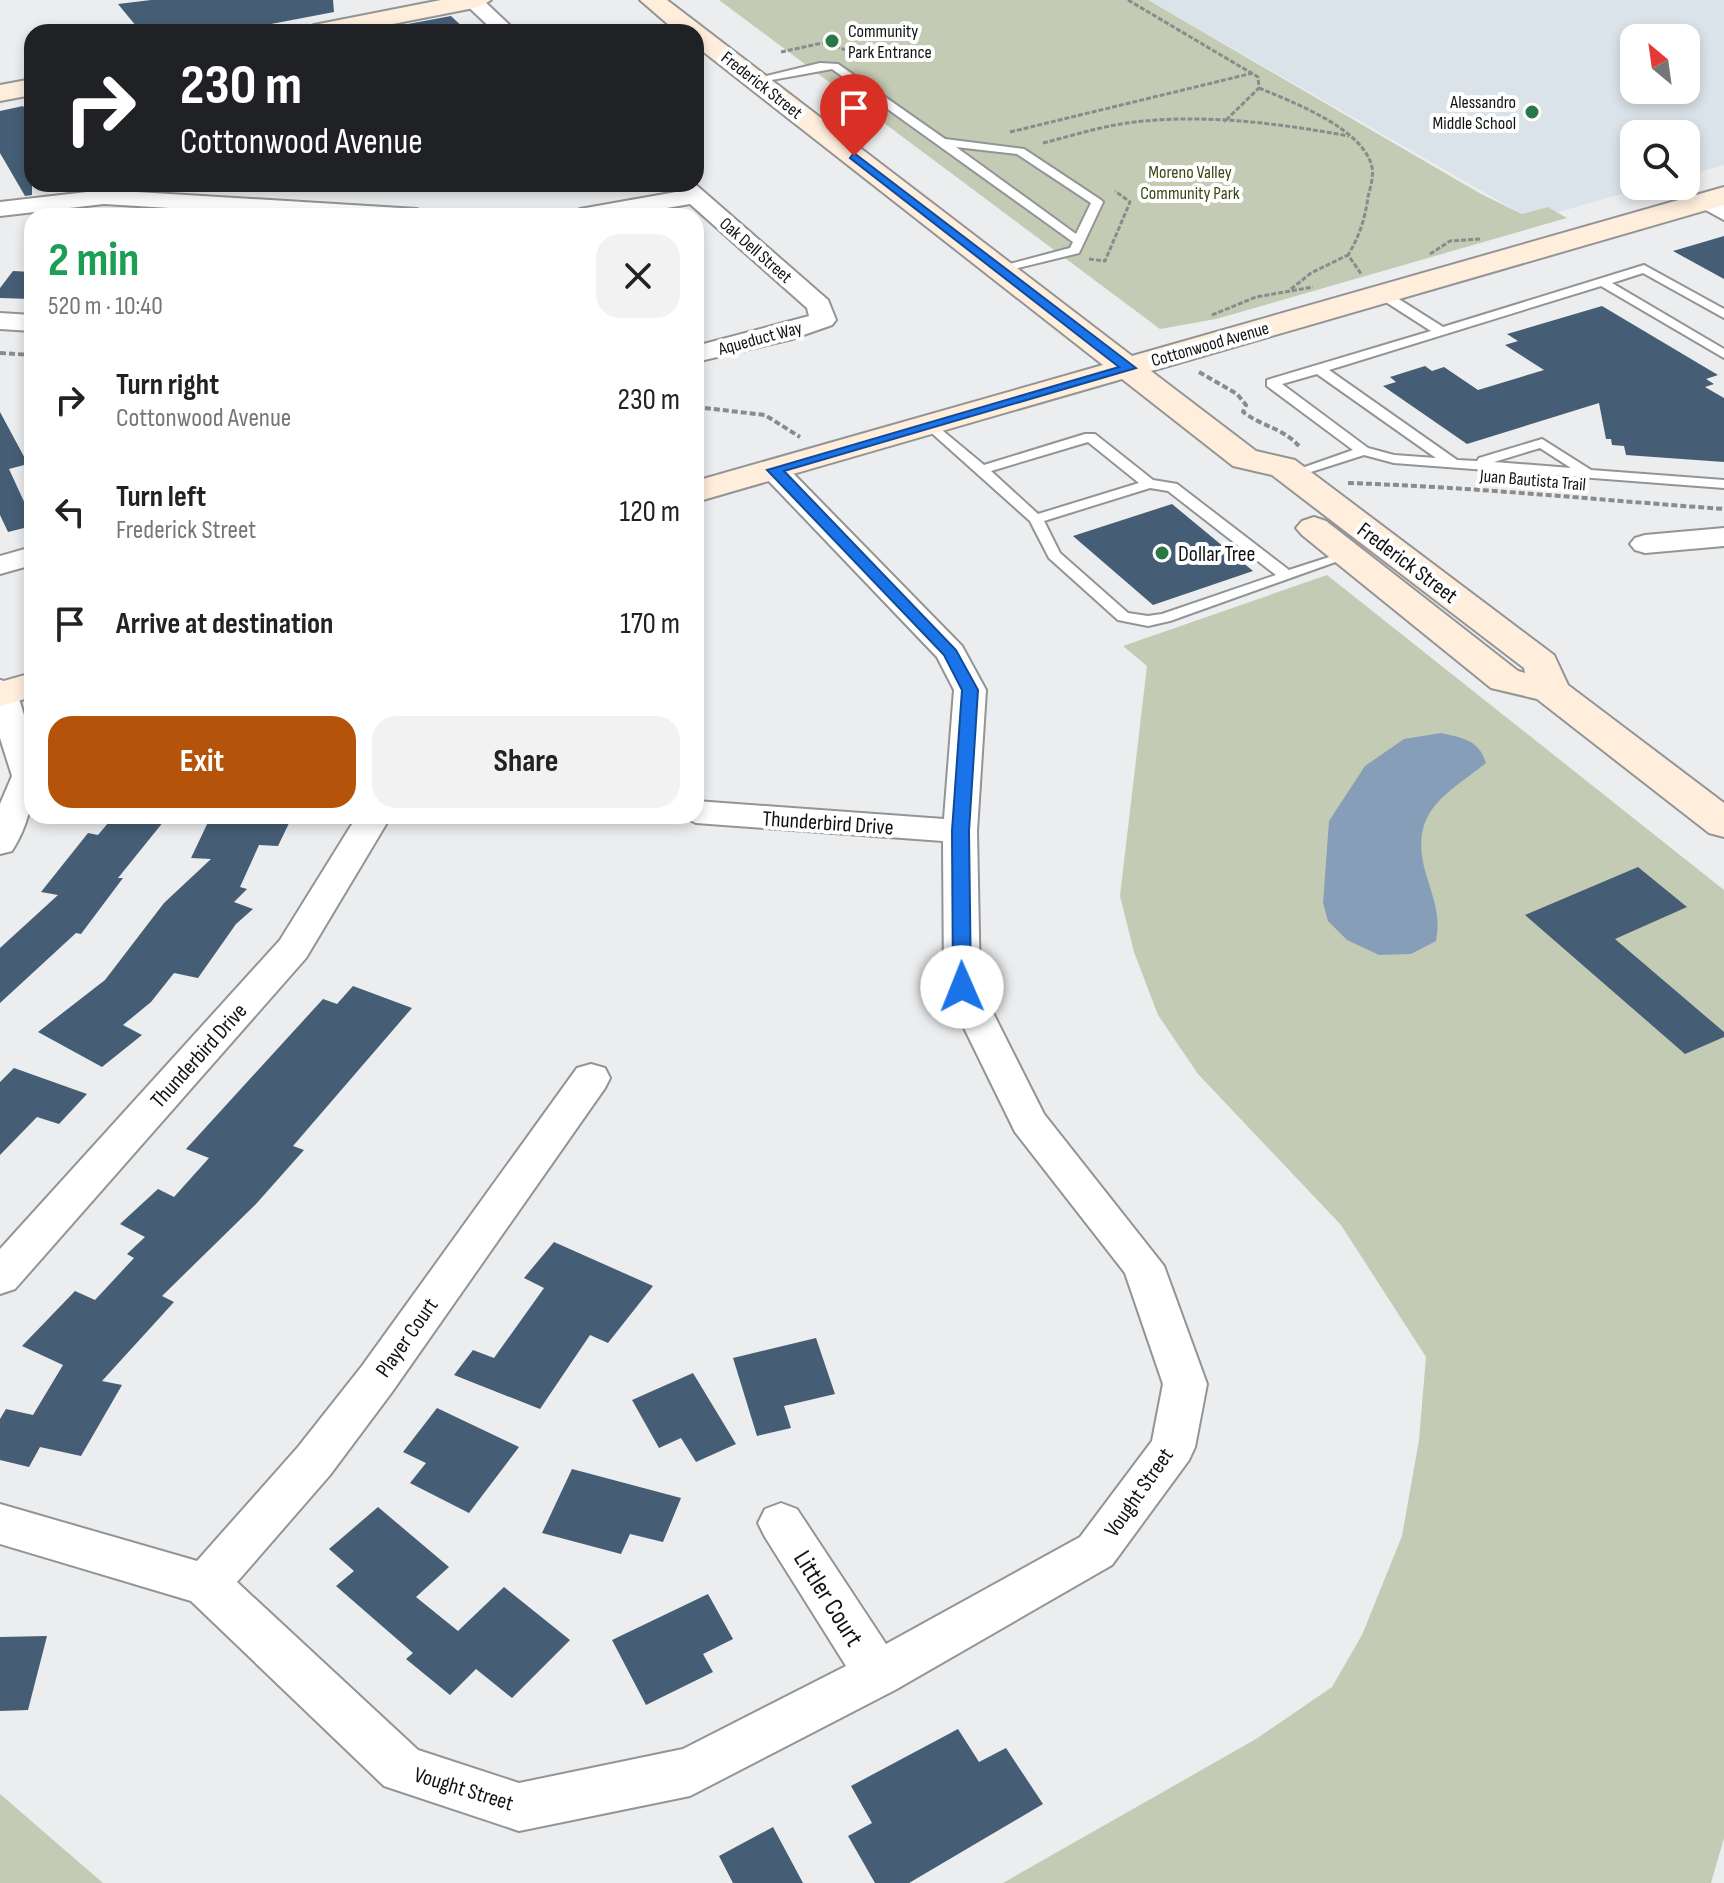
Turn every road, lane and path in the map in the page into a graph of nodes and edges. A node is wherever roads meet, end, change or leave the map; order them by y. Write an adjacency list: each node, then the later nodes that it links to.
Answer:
1 (474, 0): 4 (main road); 5 (street)
2 (652, 0): 6 (main road, Frederick Street)
3 (1128, 0): 10 (path)
4 (354, 24)
5 (499, 24)
6 (683, 24)
7 (704, 40): 11 (main road, Frederick Street)
8 (781, 52): 9 (path)
9 (849, 53)
10 (1253, 73): 13 (path); 16 (path)
11 (755, 80): 18 (lane); 30 (main road, Frederick Street)
12 (24, 88): 14 (main road)
13 (1259, 88): 15 (path); 17 (path)
14 (0, 93)
15 (1223, 122): 17 (path); 19 (path)
16 (1001, 134)
17 (1349, 136): 29 (path)
18 (942, 142): 28 (lane); 28 (lane)
19 (1040, 144)
20 (229, 192): 23 (street)
21 (679, 192): 26 (street)
22 (689, 192): 37 (street, Oak Dell Street)
23 (219, 203): 25 (street); 27 (street)
24 (1717, 204): 33 (main road, Cottonwood Avenue)
25 (295, 208)
26 (613, 208)
27 (0, 209)
28 (1080, 242): 30 (lane)
29 (1348, 255): 33 (path); 34 (path)
30 (1002, 270): 45 (main road, Frederick Street)
31 (1602, 282): 35 (lane); 40 (lane); 44 (lane)
32 (1317, 286): 34 (path)
33 (1374, 286): 40 (lane); 45 (main road, Cottonwood Avenue)
34 (1290, 289): 36 (path)
35 (1724, 314)
36 (1209, 317)
37 (823, 320): 41 (street, Aqueduct Way)
38 (0, 321): 39 (street)
39 (24, 322)
40 (1441, 332): 46 (lane)
41 (704, 352)
42 (0, 353): 43 (path)
43 (24, 354)
44 (1724, 354)
45 (1129, 368): 49 (main road, Cottonwood Avenue); 52 (main road, Frederick Street)
46 (1319, 369): 51 (lane); 53 (lane)
47 (1201, 373): 57 (path)
48 (704, 408): 50 (path)
49 (931, 425): 55 (main road, Cottonwood Avenue); 56 (lane)
50 (800, 437)
51 (1363, 451): 53 (lane); 57 (lane)
52 (1245, 459): 57 (main road, Frederick Street); 66 (main road, Frederick Street)
53 (1454, 464): 54 (lane)
54 (1471, 465): 58 (lane); 58 (lane)
55 (774, 470): 61 (main road, Cottonwood Avenue); 78 (street, Vought Street)
56 (981, 470): 59 (lane); 63 (lane)
57 (1305, 470): 62 (path, Juan Bautista Trail); 70 (main road, Frederick Street)
58 (1589, 474): 60 (lane)
59 (1149, 484): 63 (lane); 69 (lane)
60 (1724, 484)
61 (704, 490)
62 (1724, 509)
63 (1036, 519): 69 (lane)
64 (1724, 537): 65 (street)
65 (1645, 544)
66 (1348, 555): 69 (lane); 70 (main road); 72 (main road, Frederick Street)
67 (24, 558): 68 (street)
68 (0, 565)
69 (1286, 575)
70 (1486, 621): 72 (main road, Frederick Street)
71 (8, 690): 73 (street)
72 (1550, 690): 77 (main road, Frederick Street)
73 (24, 756)
74 (24, 788): 79 (street)
75 (704, 813): 78 (street, Thunderbird Drive)
76 (369, 824): 81 (street, Thunderbird Drive)
77 (1724, 824)
78 (960, 831): 85 (street, Vought Street)
79 (0, 843)
80 (591, 1078): 84 (street, Player Court)
81 (0, 1277)
82 (781, 1523): 85 (street, Littler Court)
83 (0, 1524): 84 (street, Vought Street)
84 (206, 1584): 85 (street, Vought Street)
85 (878, 1674)

